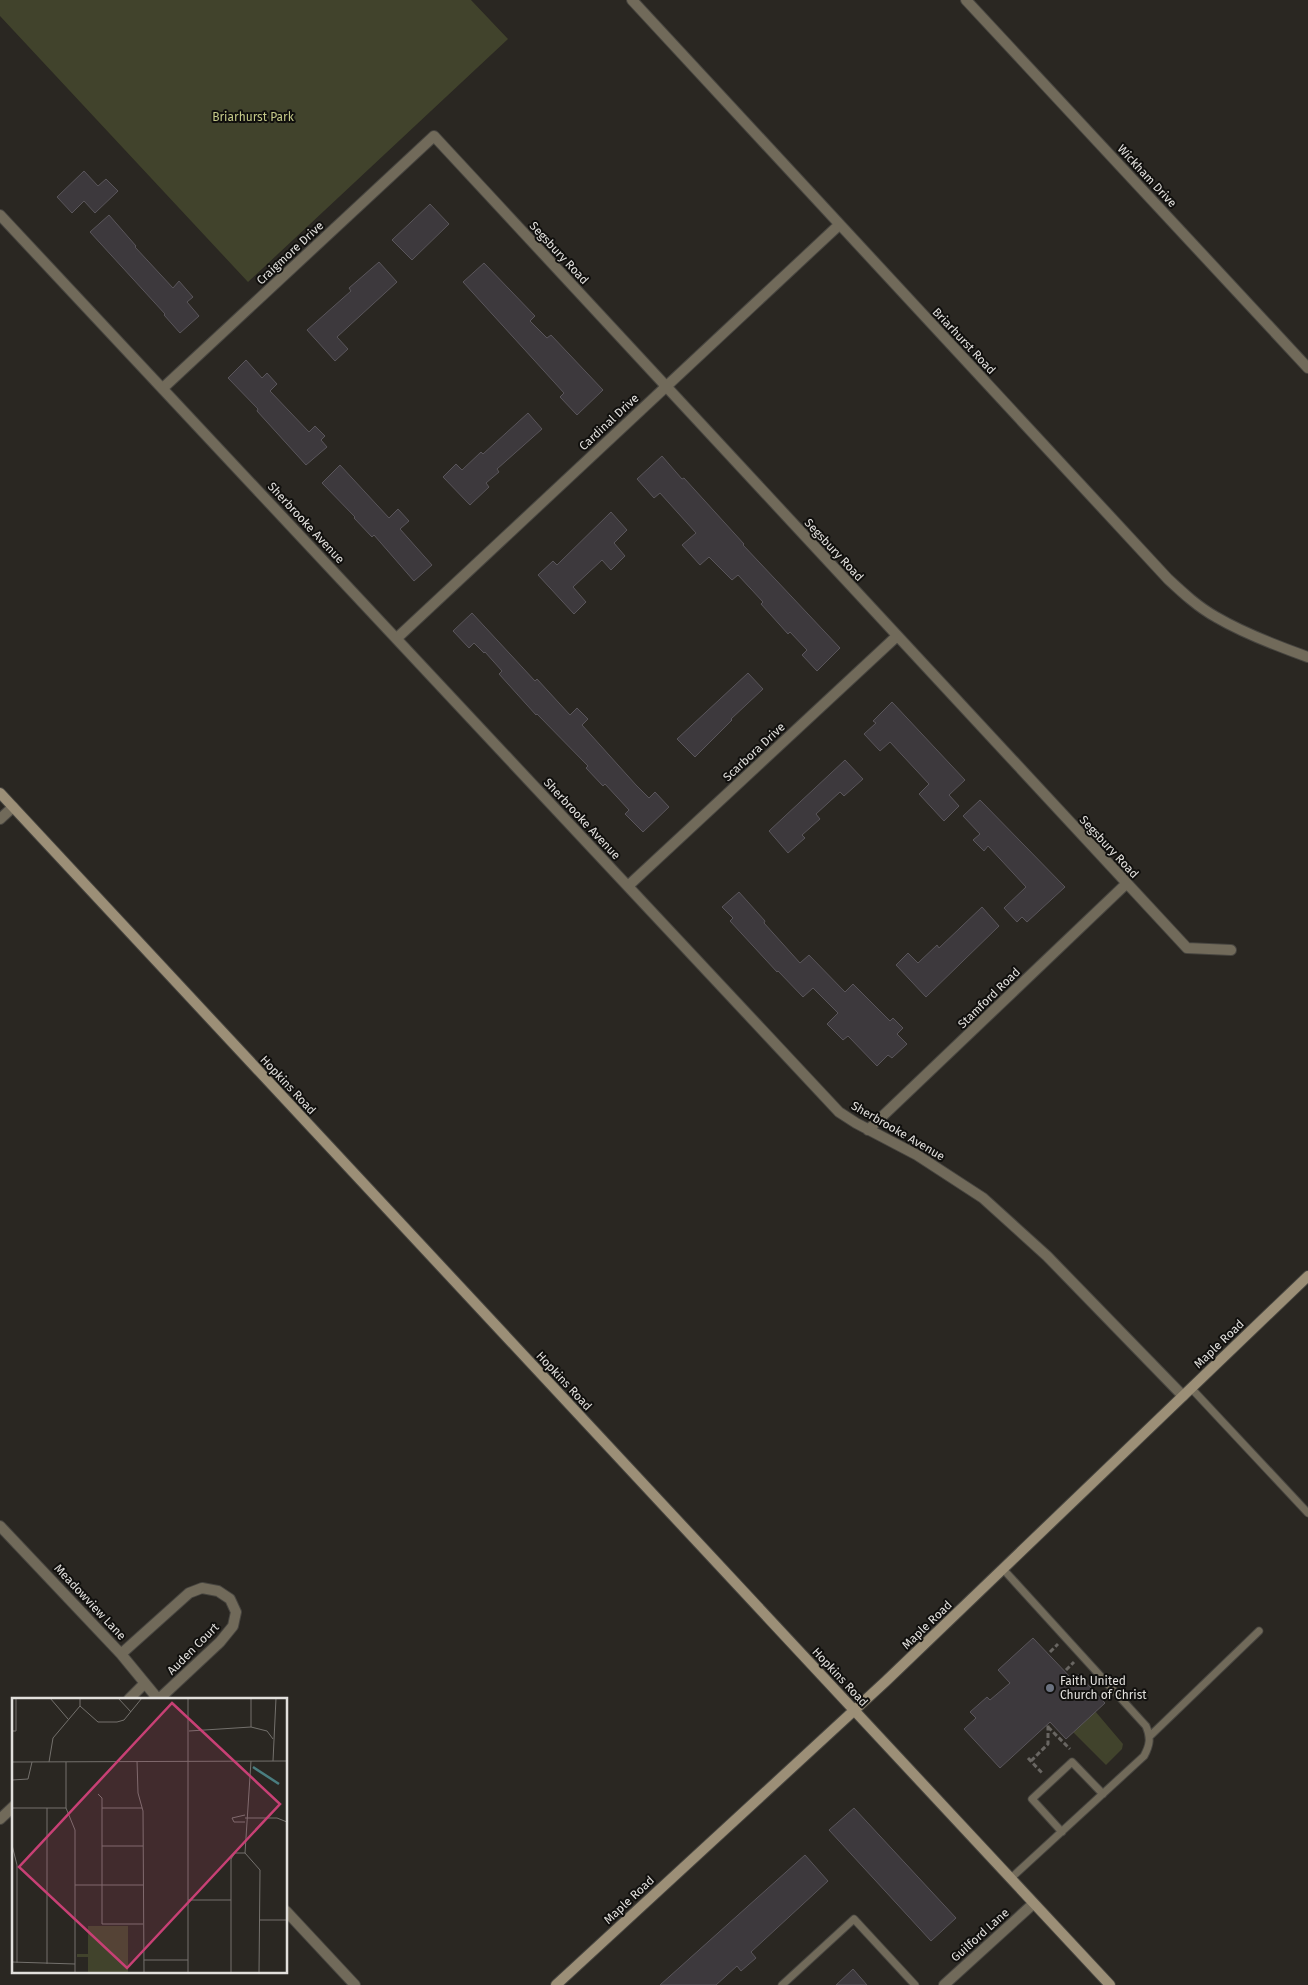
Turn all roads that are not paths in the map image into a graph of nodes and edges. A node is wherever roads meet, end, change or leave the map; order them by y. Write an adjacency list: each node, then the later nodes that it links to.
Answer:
1 (632, 0): 5 (street, Briarhurst Road)
2 (966, 0): 6 (street, Wickham Drive)
3 (434, 136): 7 (street, Segsbury Road); 8 (street, Craigmore Drive)
4 (0, 216): 8 (street, Sherbrooke Avenue)
5 (839, 225): 7 (street, Cardinal Drive); 11 (street, Briarhurst Road)
6 (1308, 368)
7 (666, 387): 9 (street, Segsbury Road); 10 (street, Cardinal Drive)
8 (163, 388): 10 (street, Sherbrooke Avenue)
9 (897, 636): 15 (street, Segsbury Road); 16 (street, Scarbora Drive)
10 (397, 638): 16 (street, Sherbrooke Avenue)
11 (1308, 657)
12 (0, 793): 13 (street, Hopkins Road)
13 (13, 807): 14 (street); 31 (street, Hopkins Road)
14 (0, 819)
15 (1126, 884): 17 (street, Segsbury Road); 18 (street, Stamford Road)
16 (628, 886): 18 (street, Sherbrooke Avenue)
17 (1231, 950)
18 (868, 1130): 21 (street, Sherbrooke Avenue)
19 (1308, 1276): 20 (street, Maple Road)
20 (1192, 1388): 21 (street, Maple Road); 22 (lane)
21 (1182, 1396): 24 (street, Maple Road)
22 (1308, 1513)
23 (0, 1526): 26 (street, Meadowview Lane)
24 (1002, 1569): 31 (street, Maple Road); 32 (lane)
25 (1259, 1631): 32 (lane)
26 (121, 1654): 27 (street, Meadowview Lane); 30 (street, Auden Court)
27 (145, 1683): 28 (street); 29 (street, Meadowview Lane)
28 (129, 1698)
29 (158, 1698)
30 (160, 1698)
31 (855, 1710): 37 (street, Hopkins Road); 41 (street, Maple Road)
32 (1150, 1736): 33 (lane)
33 (1103, 1794): 36 (lane); 36 (lane)
34 (12, 1808): 35 (street)
35 (0, 1819)
36 (1062, 1832): 37 (lane)
37 (1010, 1879): 38 (street, Hopkins Road)
38 (1033, 1904): 44 (street, Guilford Lane); 45 (street, Hopkins Road)
39 (288, 1913): 40 (street)
40 (355, 1985)
41 (556, 1985)
42 (782, 1985): 43 (lane)
43 (915, 1985)
44 (944, 1985)
45 (1110, 1985)

